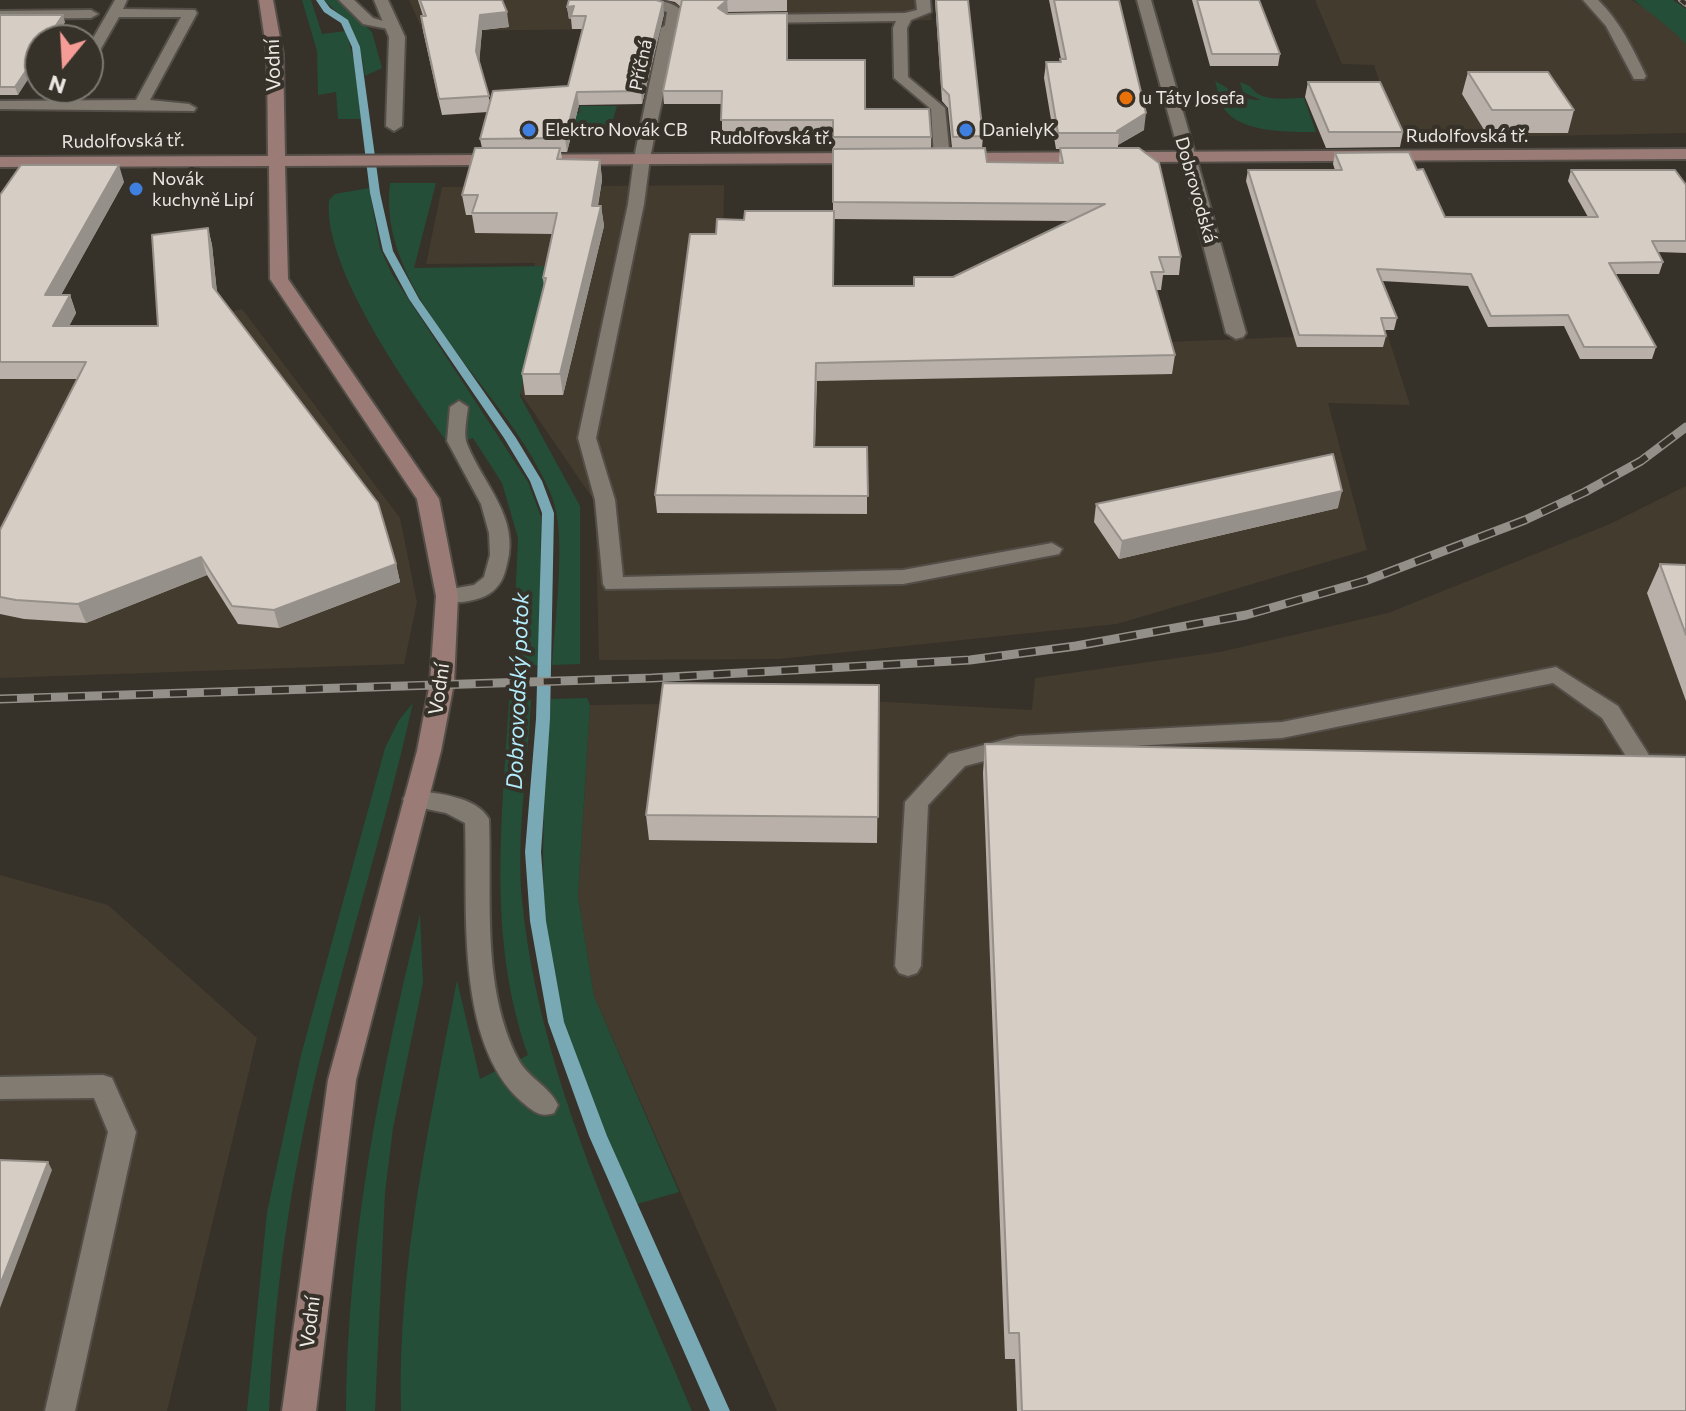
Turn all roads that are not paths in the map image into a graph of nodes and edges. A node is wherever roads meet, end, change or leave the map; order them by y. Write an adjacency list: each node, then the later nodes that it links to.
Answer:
1 (266, 0): 27 (main road, Vodní)
2 (346, 0): 13 (lane)
3 (381, 0): 13 (street)
4 (654, 0): 14 (lane)
5 (923, 0): 11 (lane)
6 (1144, 0): 23 (street, Dobrovodská)
7 (1590, 0): 16 (lane)
8 (118, 6): 15 (lane); 17 (lane)
9 (91, 14): 10 (lane)
10 (0, 15)
11 (905, 17): 12 (lane); 26 (lane)
12 (741, 19)
13 (393, 26): 21 (street)
14 (669, 28): 24 (street, Příčná)
15 (104, 31)
16 (1639, 76)
17 (141, 104): 19 (lane); 20 (lane)
18 (0, 105): 19 (lane)
19 (63, 105)
20 (189, 108)
21 (394, 126)
22 (1685, 156): 23 (main road, Rudolfovská tř.)
23 (1188, 157): 26 (main road, Rudolfovská tř.); 29 (street, Dobrovodská)
24 (642, 158): 25 (main road, Rudolfovská tř.); 27 (main road, Rudolfovská tř.); 31 (lane)
25 (885, 158)
26 (935, 158)
27 (277, 159): 28 (main road, Rudolfovská tř.); 32 (main road, Vodní)
28 (2, 165)
29 (1236, 333)
30 (459, 407): 32 (lane)
31 (1052, 549)
32 (447, 596): 34 (main road, Vodní)
33 (1686, 764): 35 (lane)
34 (415, 799): 37 (lane); 39 (main road, Vodní)
35 (908, 966)
36 (0, 1088): 38 (lane)
37 (545, 1105)
38 (60, 1411)
39 (299, 1411)

